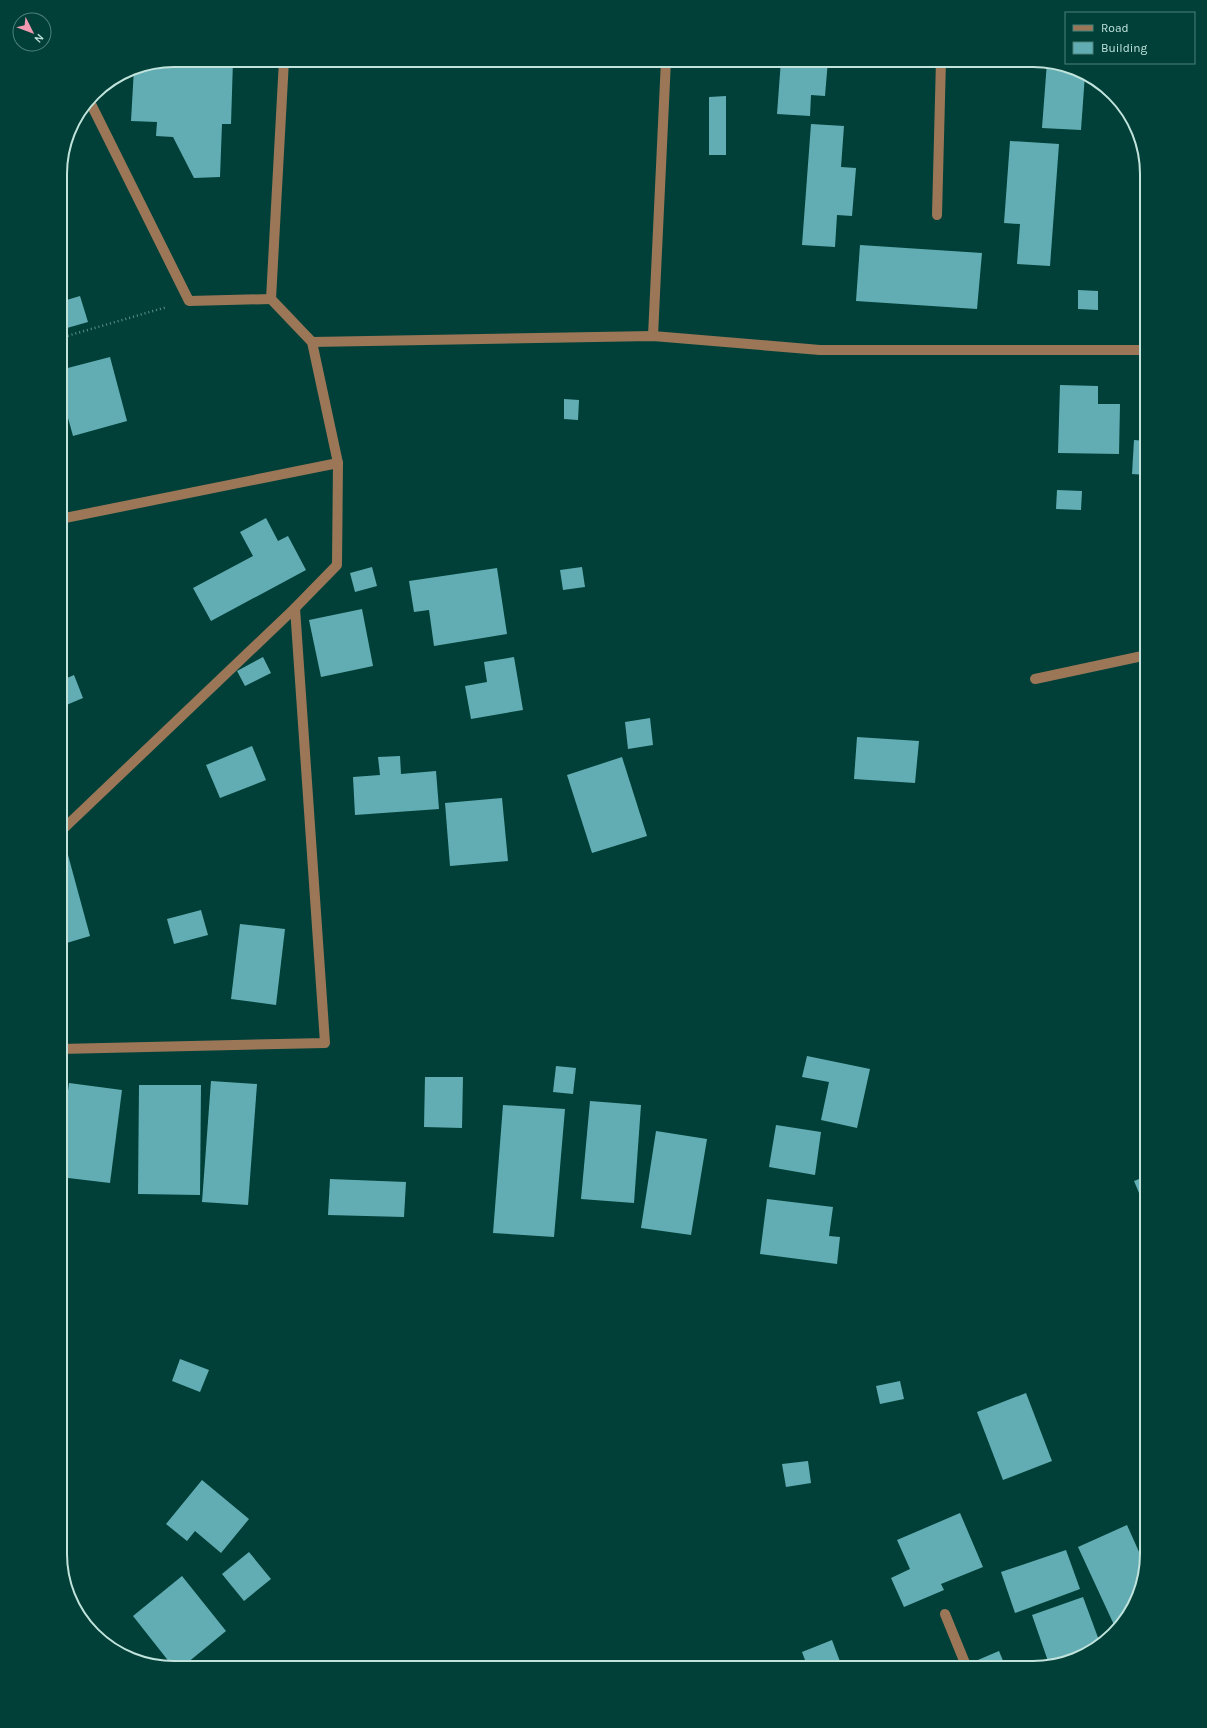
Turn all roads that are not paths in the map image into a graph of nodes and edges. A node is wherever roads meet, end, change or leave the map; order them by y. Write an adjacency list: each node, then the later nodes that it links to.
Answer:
1 (284, 67): 6 (street)
2 (666, 67): 7 (street)
3 (940, 67): 5 (street)
4 (92, 106): 6 (street)
5 (937, 215)
6 (271, 299): 8 (street)
7 (653, 336): 8 (street); 9 (street)
8 (312, 342): 10 (street)
9 (1140, 350)
10 (338, 463): 11 (street); 12 (street)
11 (67, 518)
12 (295, 608): 15 (street); 16 (street)
13 (1140, 656): 14 (street)
14 (1035, 679)
15 (67, 825)
16 (67, 1049)
17 (945, 1614): 18 (street)
18 (964, 1661)

